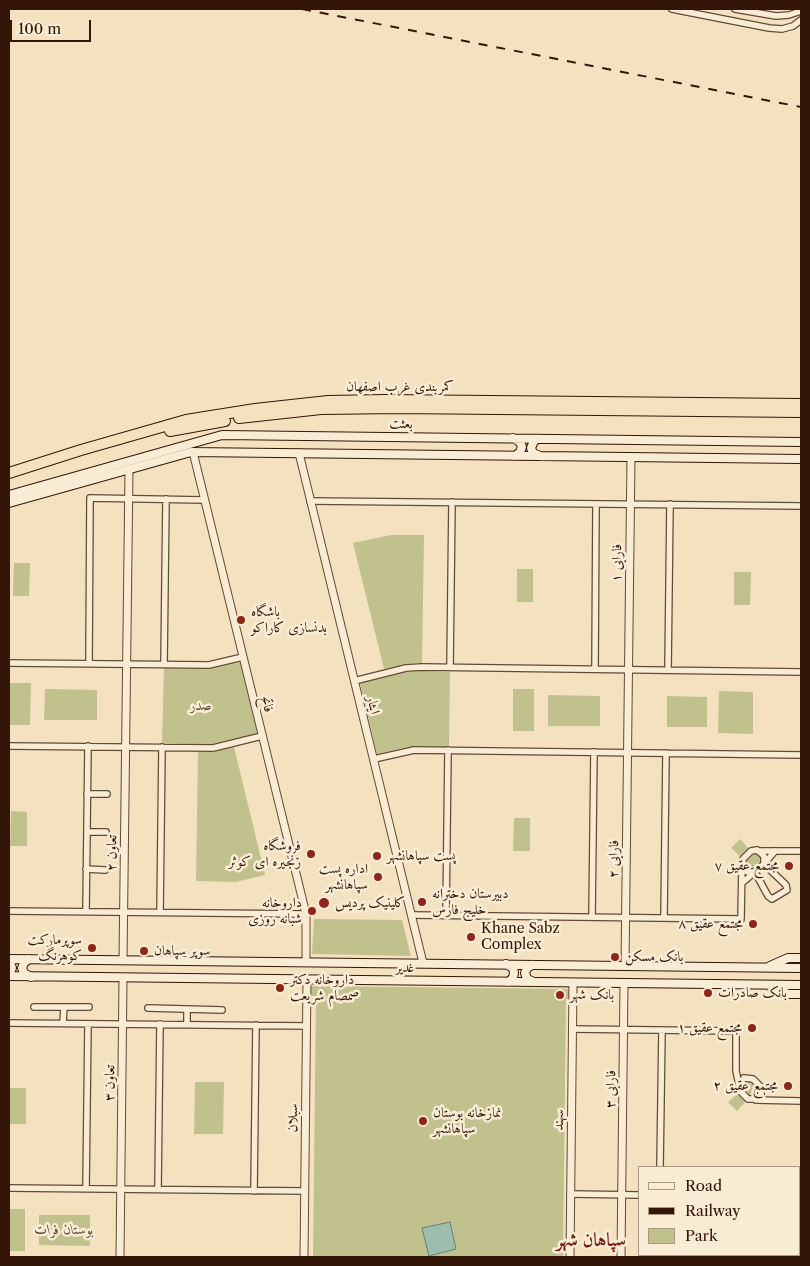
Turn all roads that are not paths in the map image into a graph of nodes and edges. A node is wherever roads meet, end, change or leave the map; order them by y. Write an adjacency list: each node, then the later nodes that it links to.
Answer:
1 (676, 9): 6 (street)
2 (735, 9): 4 (street)
3 (801, 11): 4 (street)
4 (789, 15): 6 (street)
5 (801, 20): 6 (street)
6 (793, 26)
7 (801, 404): 19 (highway, کمربندی غرب اصفهان)
8 (801, 412): 20 (highway, کمربندی غرب اصفهان)
9 (513, 438): 10 (main road, بعثت); 14 (main road); 21 (main road, بعثت)
10 (540, 438): 11 (main road, بعثت); 15 (main road)
11 (801, 442)
12 (193, 452): 13 (main road); 18 (main road); 24 (street, فاتح)
13 (299, 454): 14 (main road); 25 (street, ایثار)
14 (513, 456): 15 (main road)
15 (540, 456): 16 (main road)
16 (631, 457): 17 (main road); 29 (street, فارابی ۱)
17 (801, 459)
18 (129, 469): 23 (street, تعاون ۲); 27 (main road)
19 (9, 473)
20 (9, 480)
21 (9, 495)
22 (166, 498): 23 (street); 24 (street); 36 (street)
23 (129, 499): 34 (street); 35 (street, تعاون ۲)
24 (204, 500): 32 (street, فاتح)
25 (310, 501): 26 (street); 42 (street, ایثار)
26 (452, 502): 28 (street); 37 (street)
27 (9, 503)
28 (596, 504): 29 (street); 38 (street)
29 (631, 504): 30 (street); 39 (street, فارابی ۱)
30 (670, 504): 31 (street); 40 (street)
31 (801, 506)
32 (243, 657): 36 (street); 43 (street, فاتح)
33 (9, 663): 34 (street)
34 (88, 664): 35 (street)
35 (127, 664): 36 (street); 46 (street, تعاون ۲)
36 (164, 664)
37 (450, 667): 38 (street); 42 (street)
38 (594, 669): 39 (street)
39 (629, 670): 40 (street); 50 (street, فارابی ۱)
40 (668, 670): 41 (street)
41 (801, 672)
42 (354, 681): 53 (street, ایثار)
43 (262, 736): 47 (street); 71 (street, فاتح)
44 (9, 746): 45 (street)
45 (88, 746): 46 (street); 54 (street)
46 (126, 747): 47 (street); 69 (street, تعاون ۲)
47 (162, 747): 70 (street)
48 (448, 750): 49 (street); 53 (street); 73 (street)
49 (594, 752): 50 (street); 74 (street)
50 (628, 753): 51 (street); 75 (street, فارابی ۲)
51 (666, 753): 52 (street); 76 (street)
52 (801, 755)
53 (374, 759): 72 (street, ایثار)
54 (87, 794): 55 (street); 56 (street)
55 (107, 794)
56 (87, 832): 57 (street); 63 (street)
57 (106, 832)
58 (757, 850): 59 (street); 61 (street); 62 (street)
59 (775, 851): 60 (street); 61 (street)
60 (801, 851)
61 (764, 864): 65 (street); 65 (street)
62 (742, 865): 65 (street); 66 (street)
63 (86, 869): 64 (street); 68 (street)
64 (105, 870)
65 (755, 872): 66 (street)
66 (742, 883): 76 (street)
67 (9, 911): 68 (street)
68 (86, 911): 69 (street)
69 (124, 912): 70 (street); 80 (street, تعاون ۲)
70 (160, 912): 71 (street)
71 (306, 914): 81 (street, فاتح)
72 (412, 915): 73 (street); 82 (street, ایثار)
73 (446, 916): 74 (street)
74 (592, 918): 75 (street)
75 (626, 918): 76 (street); 85 (street, فارابی ۲)
76 (664, 918)
77 (801, 958): 86 (main road)
78 (31, 959): 79 (main road, غدیر); 80 (main road, غدیر); 89 (main road)
79 (9, 960): 88 (main road)
80 (123, 960): 81 (main road, غدیر)
81 (306, 962): 82 (main road, غدیر)
82 (423, 963): 83 (main road, غدیر)
83 (506, 964): 84 (main road, غدیر); 92 (main road)
84 (534, 965): 85 (main road, غدیر); 93 (main road)
85 (625, 966): 86 (main road, غدیر)
86 (767, 967): 87 (main road, غدیر)
87 (801, 968)
88 (9, 976): 89 (main road, غدیر)
89 (31, 977): 90 (main road, غدیر)
90 (123, 978): 91 (main road, غدیر); 108 (street, تعاون ۳)
91 (307, 980): 92 (main road, غدیر); 112 (street, سبلان)
92 (506, 982): 93 (main road, غدیر)
93 (534, 982): 94 (main road, غدیر)
94 (573, 983): 95 (main road, غدیر); 113 (street, سهند)
95 (624, 983): 96 (main road, غدیر); 114 (street, فارابی ۳)
96 (766, 985): 97 (main road, غدیر); 98 (main road)
97 (801, 985)
98 (801, 994)
99 (34, 1007): 100 (street)
100 (64, 1007): 101 (street); 106 (street)
101 (89, 1007)
102 (148, 1008): 103 (street)
103 (187, 1009): 104 (street); 110 (street)
104 (222, 1010)
105 (9, 1023): 106 (street)
106 (64, 1023): 107 (street)
107 (88, 1024): 108 (street); 125 (street)
108 (123, 1024): 109 (street); 126 (street, تعاون ۳)
109 (160, 1024): 110 (street); 127 (street)
110 (187, 1024): 111 (street)
111 (256, 1026): 112 (street); 128 (street)
112 (307, 1026): 129 (street, سبلان)
113 (572, 1029): 114 (street); 130 (street, سهند)
114 (624, 1030): 115 (street); 131 (street, فارابی ۳)
115 (662, 1030): 116 (street); 123 (street)
116 (736, 1071): 117 (street); 118 (street)
117 (753, 1079): 118 (street); 119 (street)
118 (739, 1085): 120 (street)
119 (761, 1087): 120 (street); 121 (street)
120 (754, 1100): 121 (street)
121 (772, 1100): 122 (street)
122 (801, 1101)
123 (660, 1166)
124 (9, 1188): 125 (street)
125 (86, 1189): 126 (street)
126 (121, 1189): 127 (street); 133 (street, تعاون ۳)
127 (158, 1189): 128 (street)
128 (254, 1191): 129 (street)
129 (305, 1191): 134 (street, سبلان)
130 (570, 1194): 131 (street); 135 (street, سهند)
131 (622, 1195): 132 (street); 136 (street, فارابی ۳)
132 (638, 1195)
133 (120, 1257)
134 (304, 1257)
135 (570, 1257)
136 (621, 1257)

